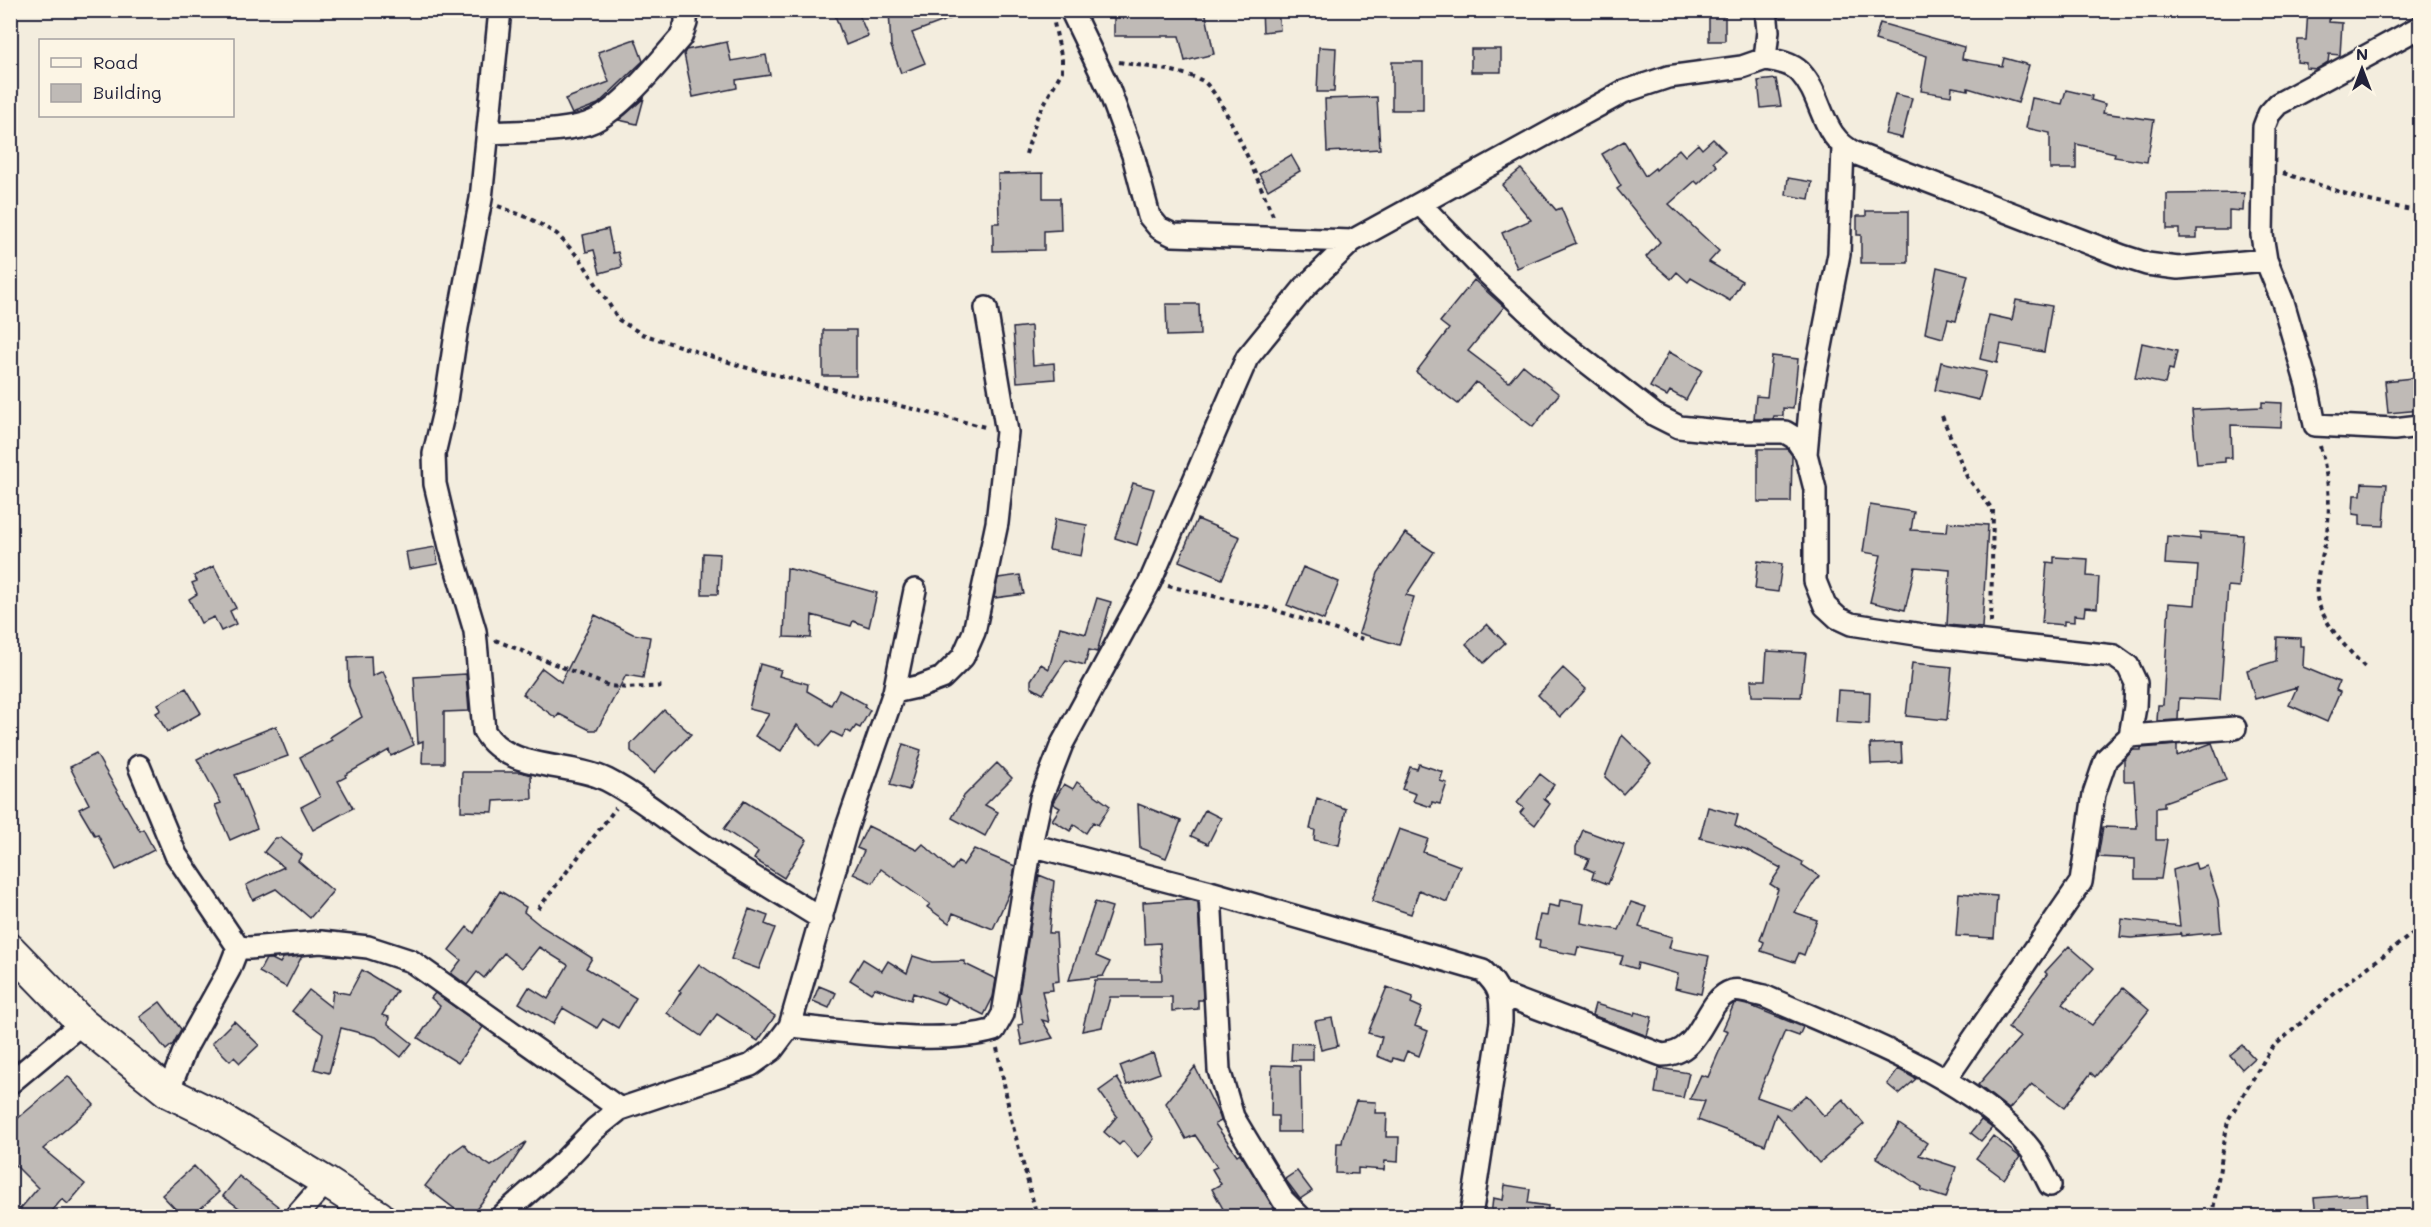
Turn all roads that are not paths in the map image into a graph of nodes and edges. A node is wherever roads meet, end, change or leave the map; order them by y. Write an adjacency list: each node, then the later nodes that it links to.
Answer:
1 (500, 10): 7 (street)
2 (686, 10): 7 (street)
3 (1766, 10): 6 (street)
4 (1062, 15): 10 (street)
5 (2421, 27): 11 (street)
6 (1765, 58): 8 (street); 9 (street)
7 (488, 133): 22 (street)
8 (1843, 148): 11 (street); 14 (street)
9 (1420, 204): 10 (street); 14 (street)
10 (1352, 241): 20 (street)
11 (2266, 260): 13 (street)
12 (986, 308): 16 (street)
13 (2421, 426)
14 (1806, 454): 18 (street)
15 (915, 590): 16 (street)
16 (894, 692): 22 (street)
17 (2235, 728): 18 (street)
18 (2130, 736): 28 (street)
19 (139, 766): 23 (street)
20 (1030, 845): 21 (street); 27 (street)
21 (1210, 892): 25 (street); 37 (street)
22 (822, 920): 27 (street)
23 (238, 947): 30 (street); 31 (street)
24 (10, 949): 26 (street)
25 (1501, 994): 28 (street); 38 (street)
26 (82, 1023): 29 (street); 30 (street)
27 (790, 1026): 31 (street)
28 (1947, 1079): 33 (street)
29 (10, 1083)
30 (168, 1092): 32 (street)
31 (620, 1109): 36 (street)
32 (326, 1182): 34 (street); 35 (street)
33 (2050, 1185)
34 (296, 1216)
35 (379, 1216)
36 (502, 1216)
37 (1299, 1216)
38 (1472, 1216)

